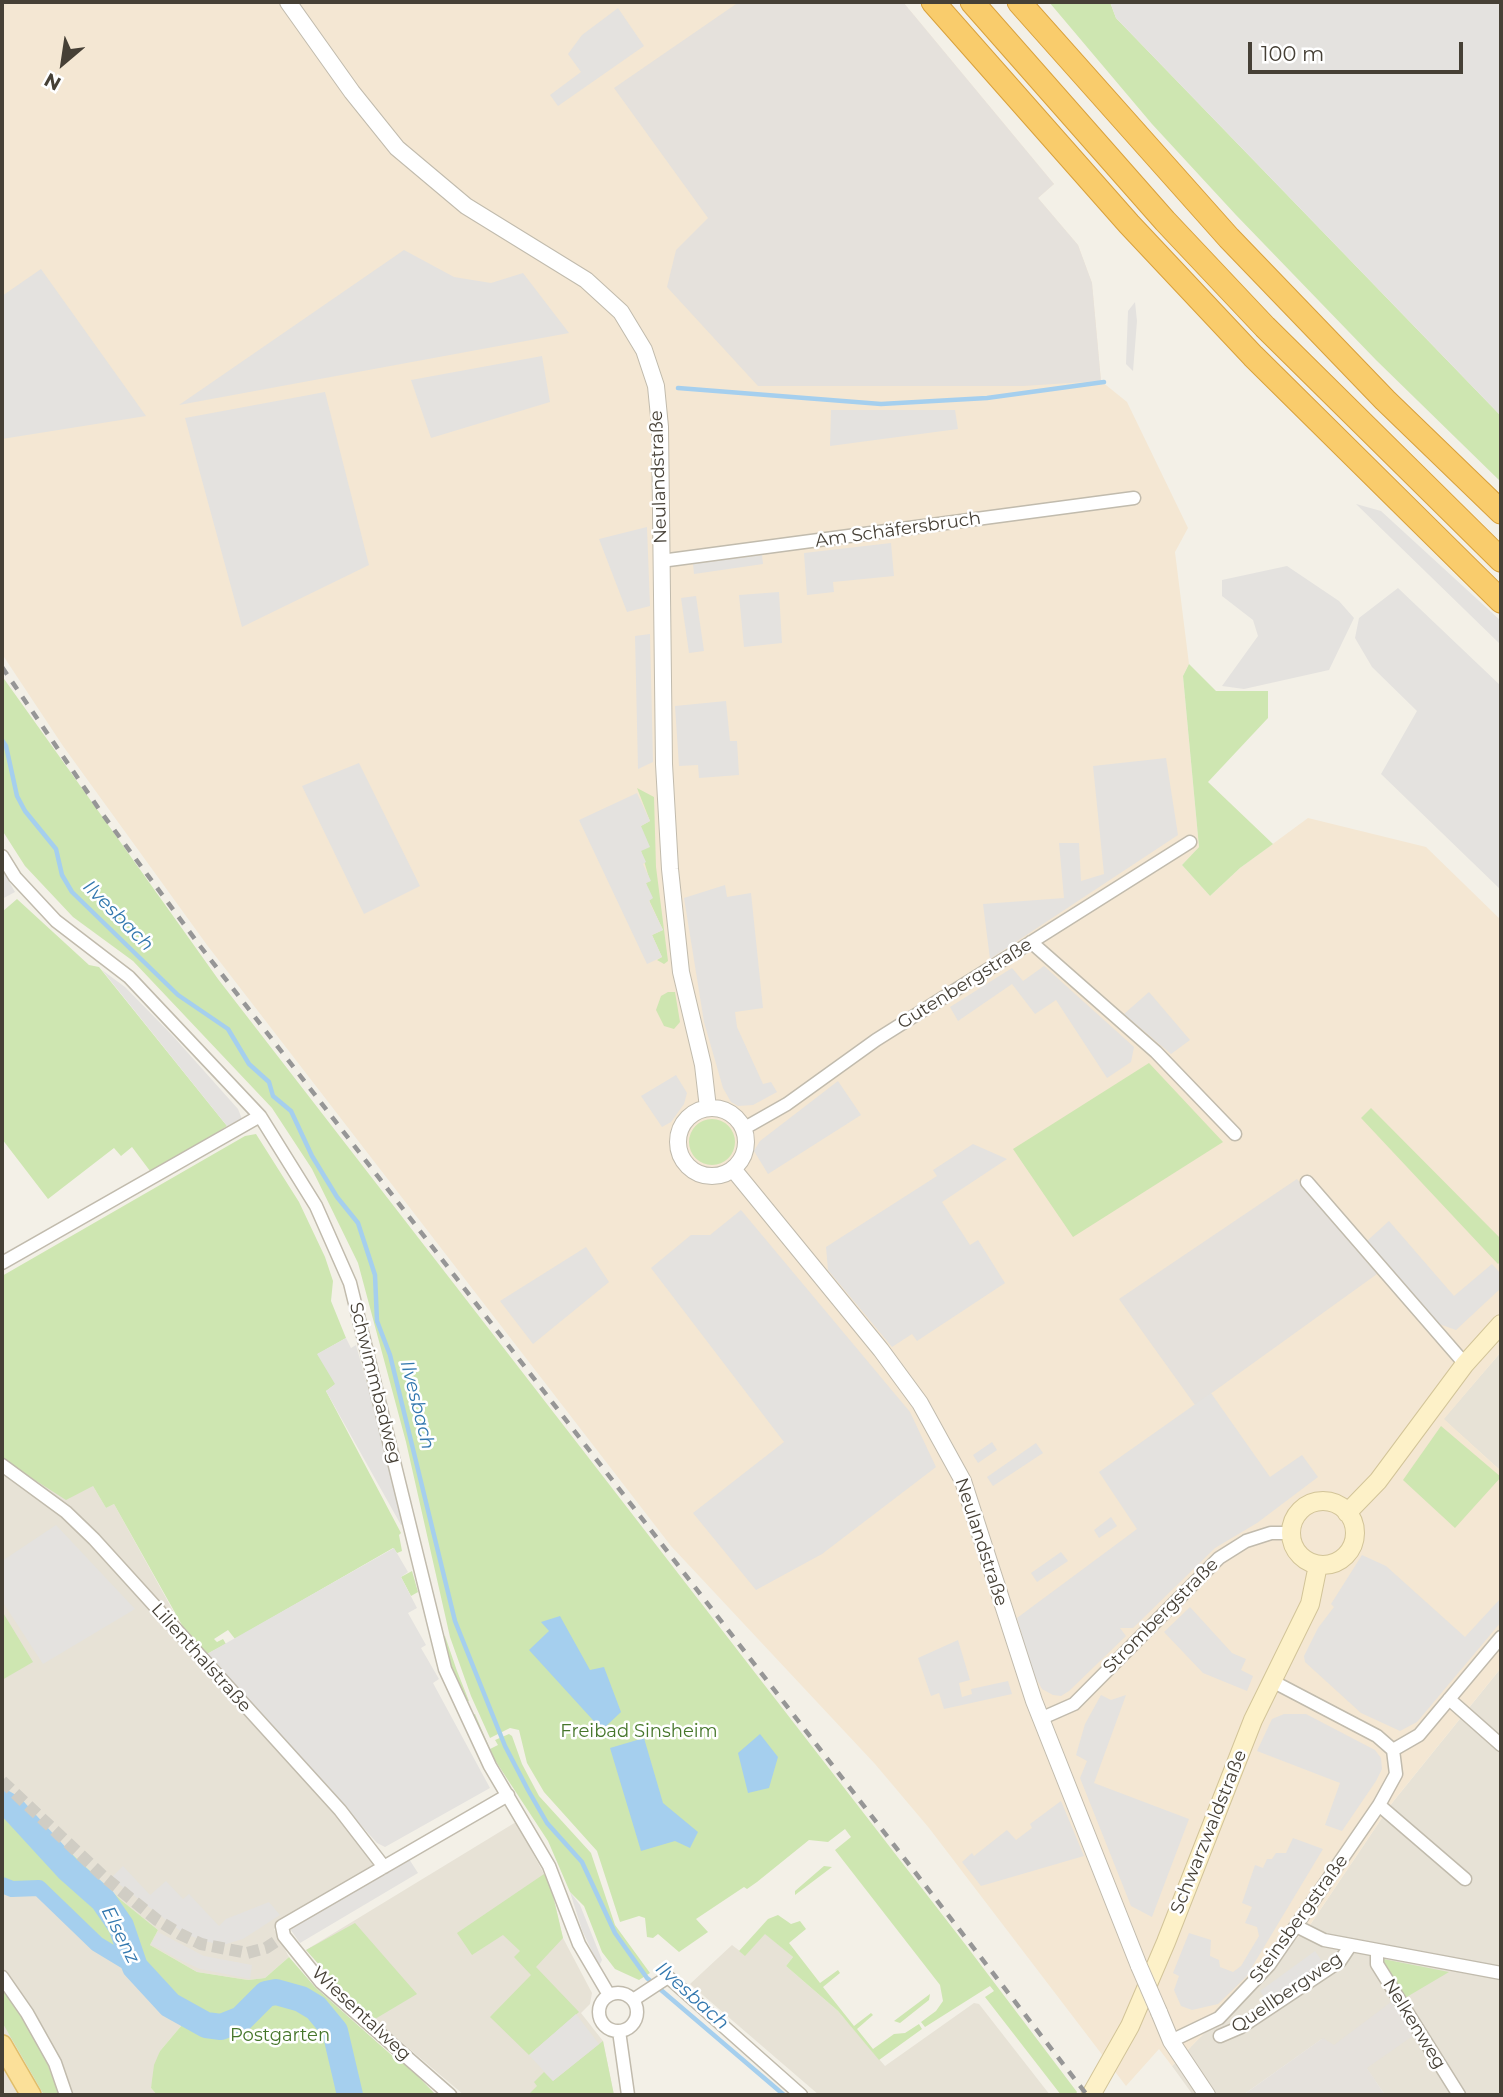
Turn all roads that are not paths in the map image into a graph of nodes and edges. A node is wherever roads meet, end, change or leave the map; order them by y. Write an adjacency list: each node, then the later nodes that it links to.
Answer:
1 (288, 2): 10 (street, Neulandstraße)
2 (933, 2): 5 (highway)
3 (972, 2): 9 (highway)
4 (1018, 2): 8 (highway)
5 (992, 71): 6 (highway); 11 (highway)
6 (1140, 258)
7 (1134, 498): 10 (street, Am Schäfersbruch)
8 (1501, 512)
9 (1501, 560)
10 (662, 561): 15 (street, Neulandstraße)
11 (1501, 601)
12 (1190, 842): 14 (street, Gutenbergstraße)
13 (2, 856): 16 (street, Schwimmbadweg)
14 (1031, 942): 17 (street, Gutenbergstraße); 18 (street)
15 (708, 1108): 17 (street); 19 (street)
16 (260, 1116): 21 (street); 34 (street, Schwimmbadweg)
17 (743, 1129): 19 (street)
18 (1235, 1134)
19 (733, 1169): 31 (street, Neulandstraße)
20 (1307, 1182): 23 (street)
21 (2, 1263)
22 (1501, 1324): 23 (main road)
23 (1465, 1364): 25 (main road)
24 (2, 1465): 36 (street, Lilienthalstraße)
25 (1347, 1513): 26 (main road); 27 (main road)
26 (1291, 1533): 27 (main road); 31 (street, Strombergstraße)
27 (1318, 1565): 29 (main road, Schwarzwaldstraße)
28 (1501, 1637): 30 (street)
29 (1272, 1681): 33 (street); 54 (main road, Schwarzwaldstraße)
30 (1449, 1699): 32 (street); 33 (street)
31 (1040, 1719): 47 (street, Neulandstraße, bridge)
32 (1501, 1745)
33 (1393, 1750): 35 (street, Steinsbergstraße)
34 (508, 1795): 36 (street); 43 (street, Schwimmbadweg)
35 (1379, 1805): 37 (street); 38 (street, Steinsbergstraße)
36 (384, 1867): 51 (street, Wiesentalweg)
37 (1465, 1880)
38 (1296, 1926): 39 (street, Quellbergweg); 47 (street, Steinsbergstraße)
39 (1350, 1946): 40 (street, Quellbergweg); 46 (street, Quellbergweg)
40 (1377, 1951): 41 (street, Quellbergweg); 56 (street, Nelkenweg)
41 (1501, 1973)
42 (2, 1977): 50 (street)
43 (609, 1995): 44 (street); 45 (street)
44 (633, 2000): 45 (street); 53 (street)
45 (619, 2031): 52 (street)
46 (1220, 2036)
47 (1171, 2041): 55 (street, Neulandstraße)
48 (2, 2045): 49 (main road)
49 (31, 2095)
50 (66, 2095)
51 (450, 2095)
52 (628, 2095)
53 (802, 2095)
54 (1091, 2095)
55 (1206, 2095)
56 (1459, 2095)

